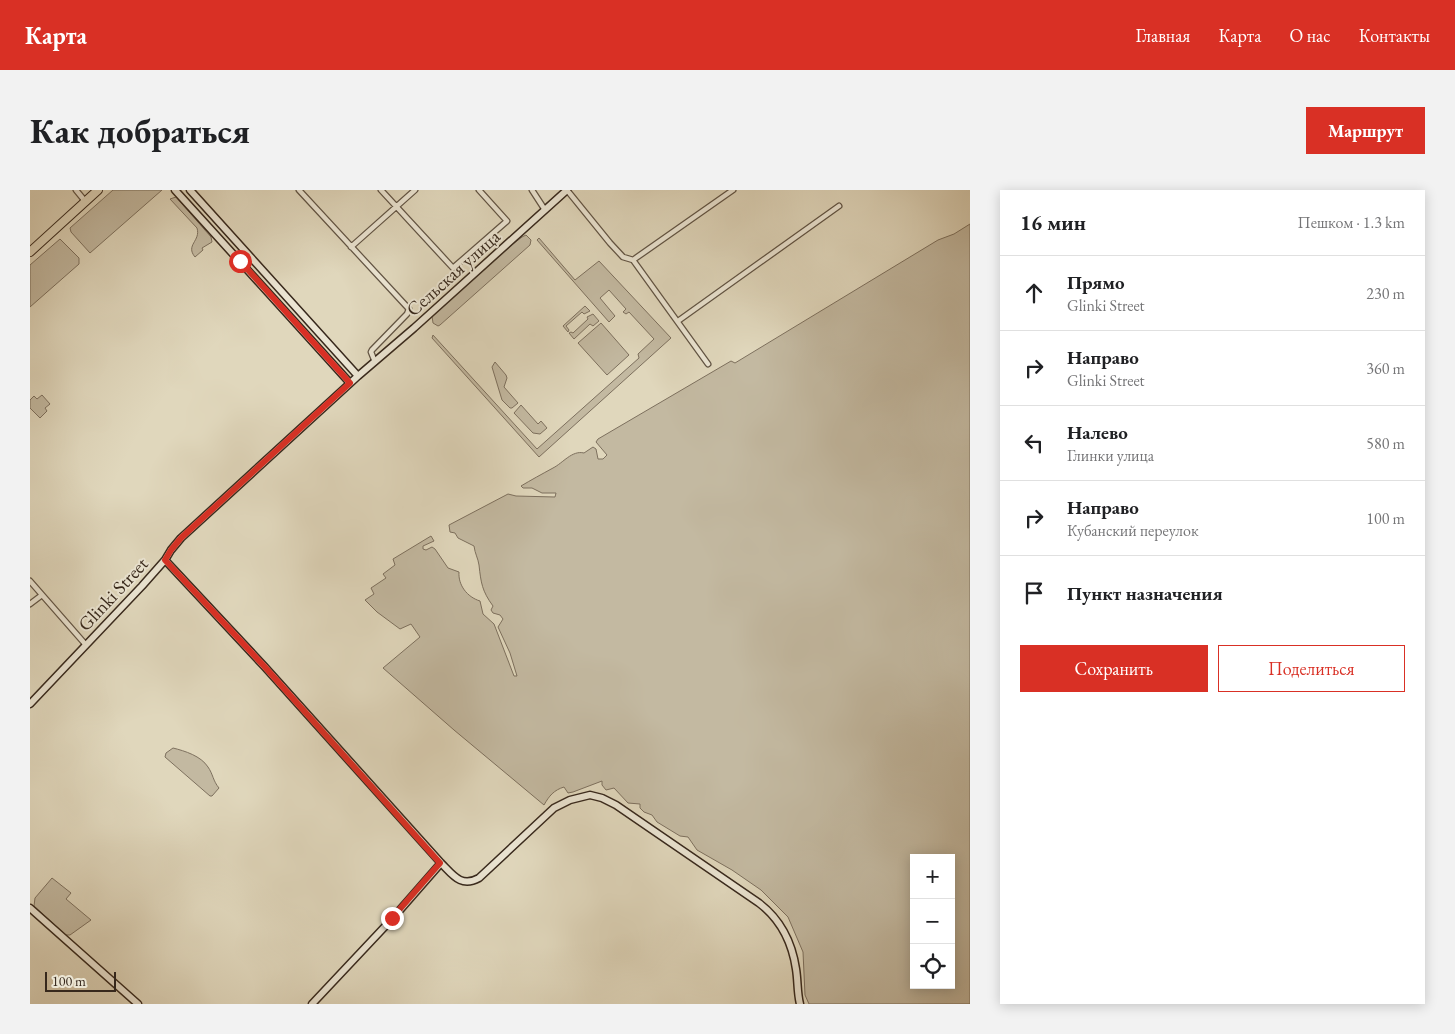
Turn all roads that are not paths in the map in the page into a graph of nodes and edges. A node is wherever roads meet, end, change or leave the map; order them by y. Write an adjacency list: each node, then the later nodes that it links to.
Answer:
1 (76, 190): 12 (street)
2 (98, 190): 12 (main road)
3 (175, 190): 23 (main road)
4 (190, 190): 22 (main road)
5 (299, 190): 16 (street)
6 (381, 190): 14 (street)
7 (415, 190): 14 (street)
8 (479, 190): 14 (street)
9 (532, 190): 15 (street)
10 (567, 190): 15 (main road, Сельская улица); 18 (street)
11 (733, 190): 18 (street)
12 (85, 201): 17 (main road)
13 (839, 206): 19 (street)
14 (396, 207): 16 (street)
15 (545, 210): 20 (main road, Сельская улица)
16 (351, 247): 20 (street)
17 (30, 252)
18 (633, 260): 19 (street)
19 (678, 321): 21 (street)
20 (375, 362): 22 (main road, Сельская улица)
21 (708, 364)
22 (358, 376): 23 (main road, Glinki Street)
23 (350, 383): 24 (main road, Glinki Street)
24 (165, 560): 28 (main road, Glinki Street); 30 (main road)
25 (30, 581): 26 (street)
26 (42, 595): 27 (street); 28 (street)
27 (30, 604)
28 (86, 645): 29 (main road, Glinki Street)
29 (30, 704)
30 (440, 863): 33 (main road); 34 (main road)
31 (30, 908): 32 (main road)
32 (138, 1004)
33 (312, 1004)
34 (800, 1004)

